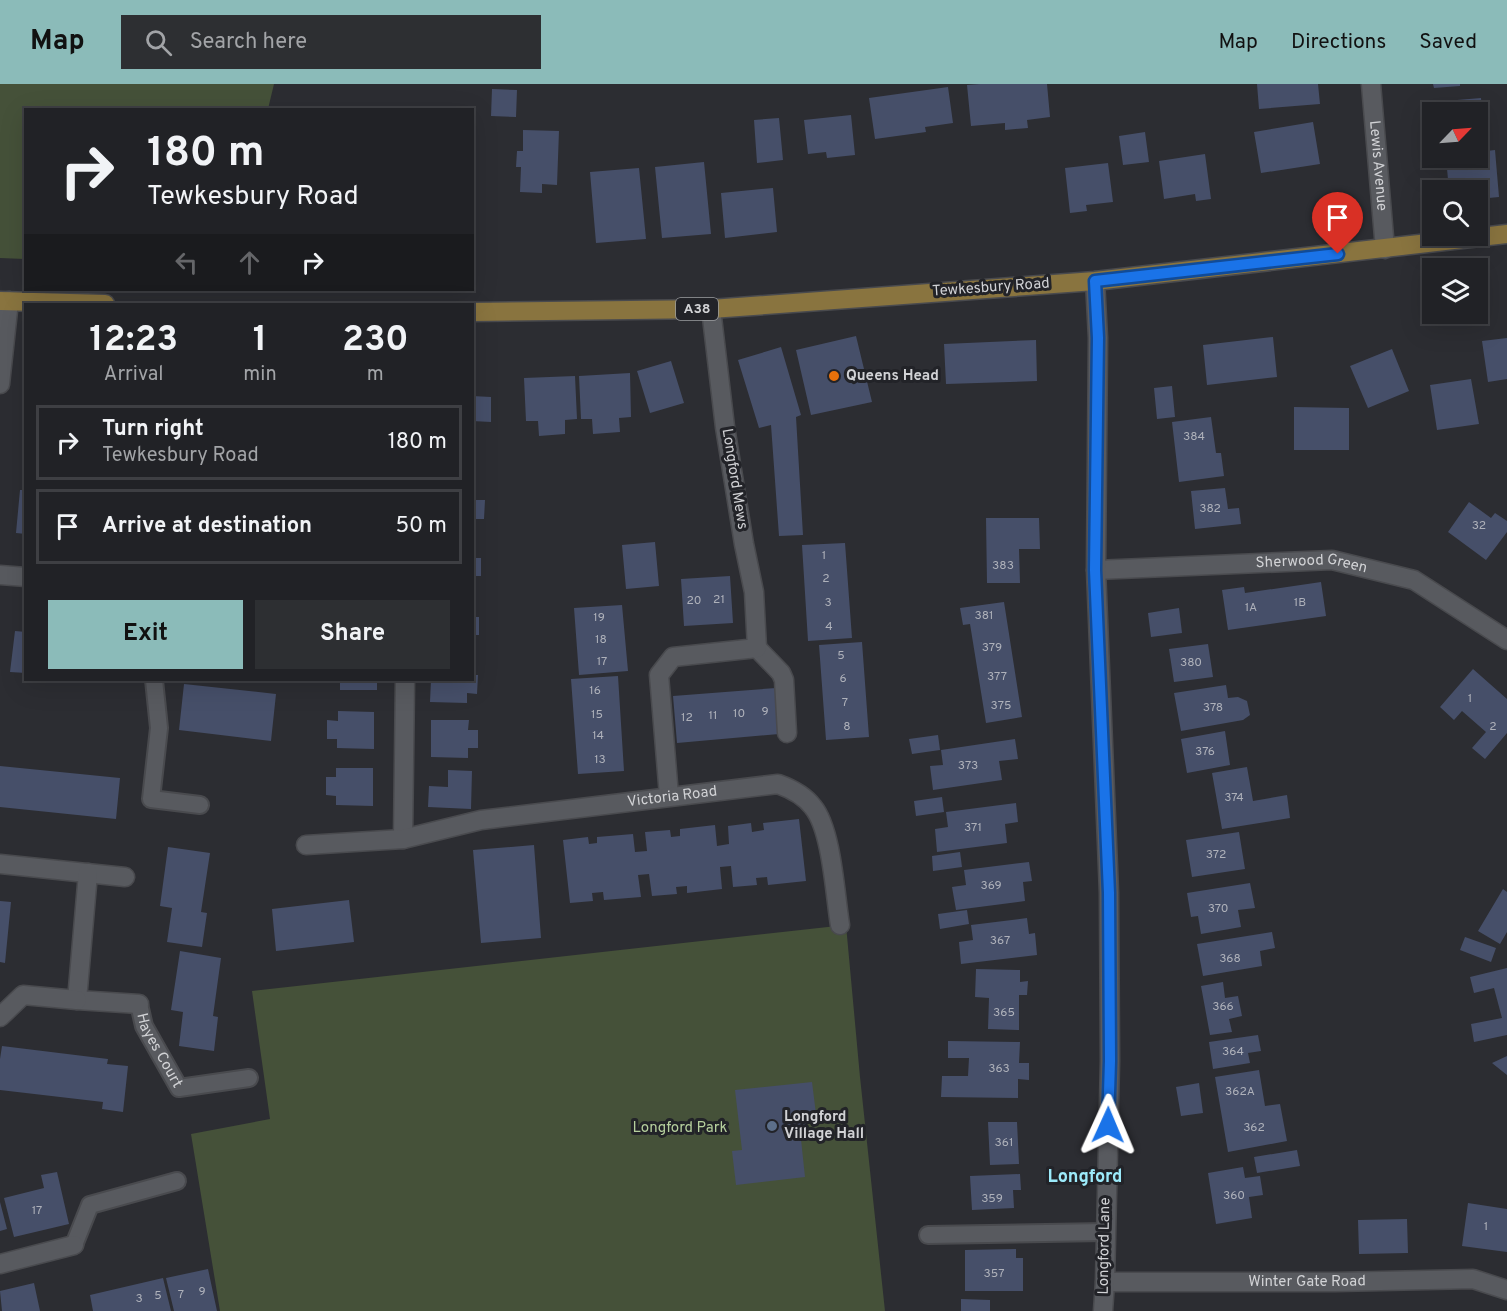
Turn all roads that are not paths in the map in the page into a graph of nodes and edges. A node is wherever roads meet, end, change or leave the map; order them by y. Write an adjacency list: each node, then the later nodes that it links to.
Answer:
1 (1371, 84): 3 (street, Lewis Avenue)
2 (1507, 234): 3 (main road, Tewkesbury Road / A38)
3 (1385, 249): 4 (main road, Tewkesbury Road / A38)
4 (1095, 281): 7 (main road, Tewkesbury Road / A38); 10 (street, Longford Lane)
5 (4, 301): 6 (main road); 9 (street)
6 (71, 303)
7 (711, 309): 8 (main road, Tewkesbury Road / A38); 14 (street, Longford Mews)
8 (474, 312)
9 (0, 384)
10 (1095, 570): 13 (street, Sherwood Green); 31 (street, Longford Lane)
11 (0, 575): 12 (street)
12 (24, 577)
13 (1507, 640)
14 (757, 648): 17 (street); 18 (street)
15 (154, 681): 19 (lane)
16 (405, 681): 20 (street)
17 (787, 734)
18 (669, 796): 20 (street, Victoria Road); 25 (street, Victoria Road)
19 (200, 805)
20 (404, 839): 21 (street, Victoria Road)
21 (306, 845)
22 (0, 864): 23 (street)
23 (88, 873): 24 (street); 26 (street)
24 (125, 877)
25 (840, 926)
26 (77, 1000): 27 (street, Hayes Court); 28 (street, Hayes Court)
27 (139, 1004): 29 (lane, Hayes Court)
28 (0, 1017)
29 (249, 1078)
30 (177, 1181): 33 (lane)
31 (1106, 1232): 32 (lane); 35 (street, Longford Lane)
32 (928, 1235)
33 (74, 1245): 34 (street)
34 (0, 1264)
35 (1105, 1282): 36 (street, Winter Gate Road); 37 (street, Longford Lane)
36 (1507, 1290)
37 (1103, 1311)

